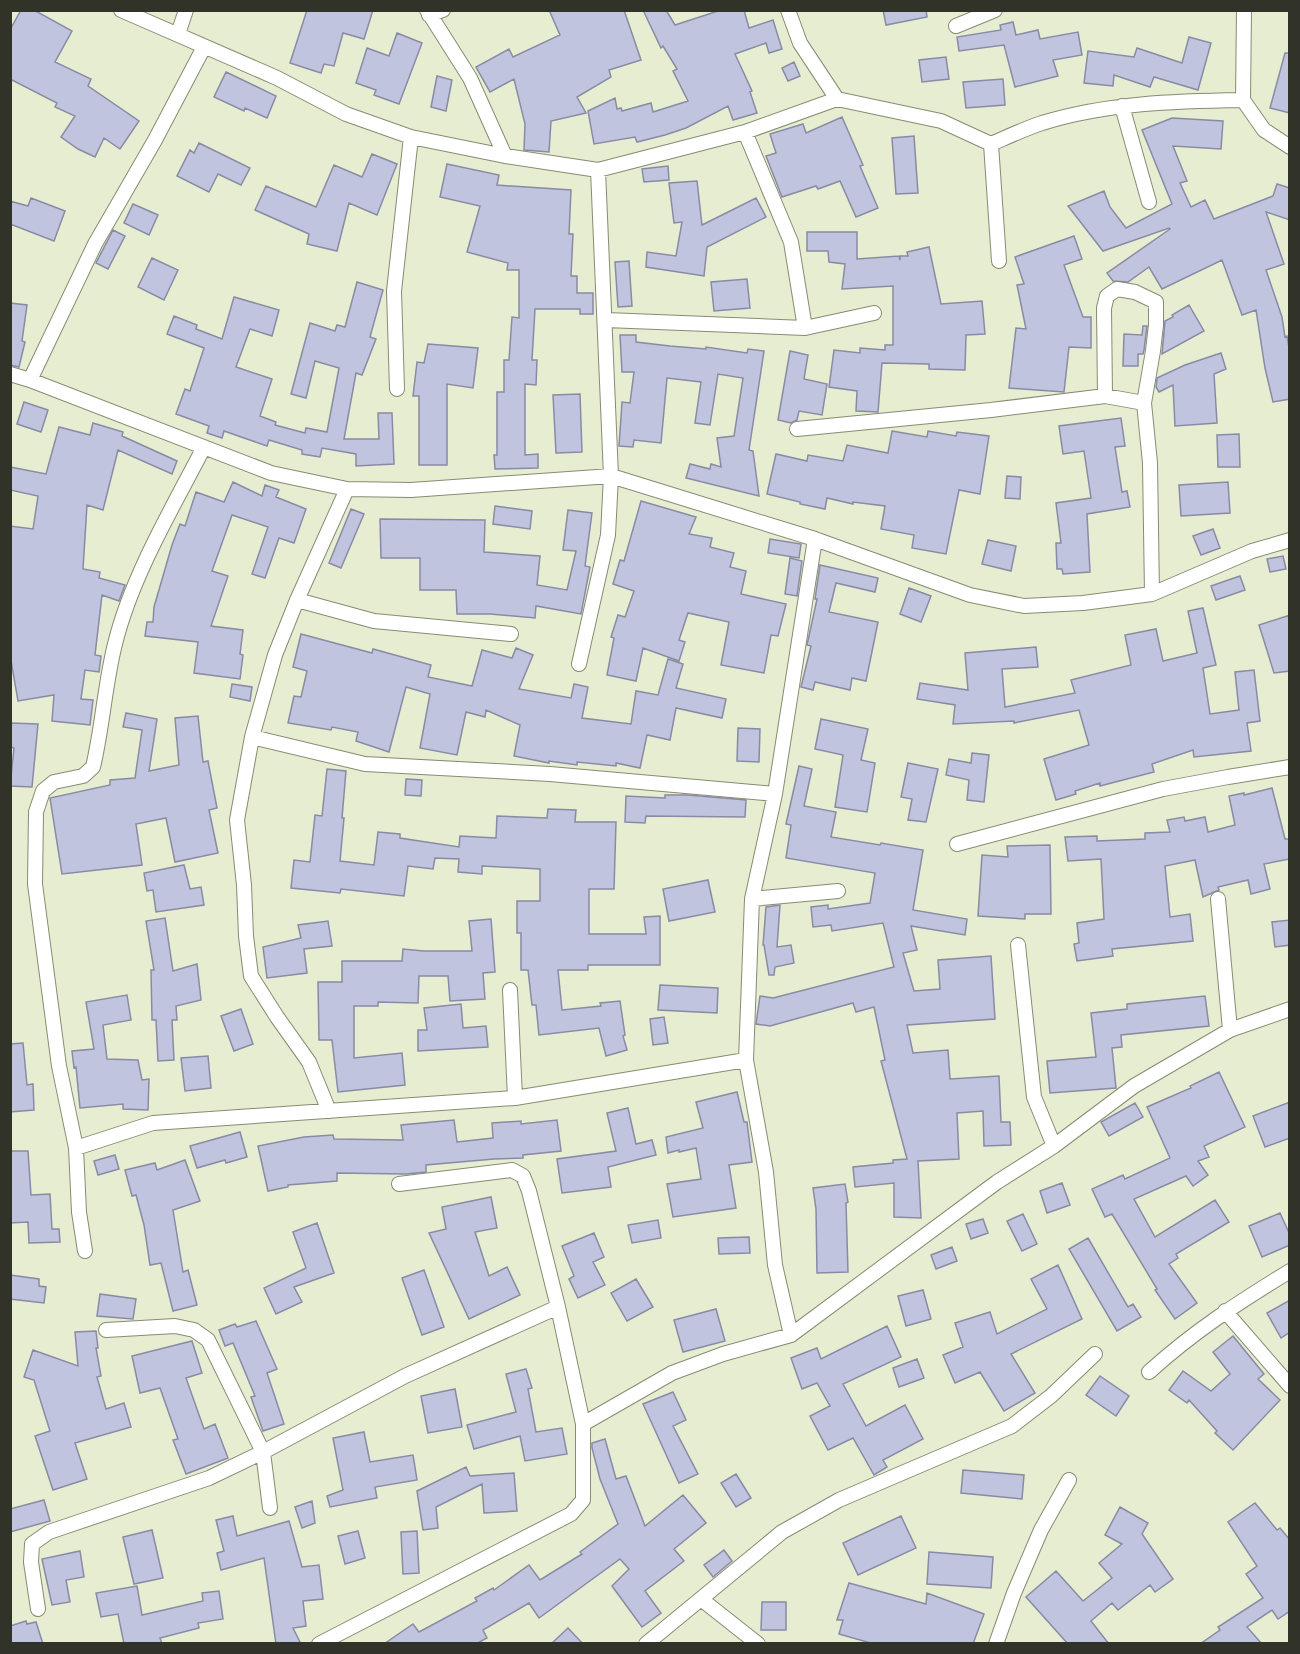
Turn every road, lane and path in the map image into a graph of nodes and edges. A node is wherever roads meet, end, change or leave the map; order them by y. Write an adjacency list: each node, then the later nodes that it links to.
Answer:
1 (121, 10): 9 (street)
2 (186, 10): 9 (street)
3 (443, 10): 7 (street)
4 (788, 10): 11 (street)
5 (995, 10): 8 (street)
6 (1244, 10): 12 (street)
7 (428, 13): 18 (street)
8 (956, 26)
9 (178, 34): 10 (street)
10 (204, 47): 15 (street); 26 (street)
11 (837, 99): 14 (street); 16 (street)
12 (1243, 100): 13 (street); 17 (street)
13 (1122, 106): 16 (street); 20 (street)
14 (745, 132): 19 (street); 24 (street)
15 (411, 137): 18 (street); 27 (street)
16 (991, 144): 21 (street)
17 (1290, 147)
18 (505, 156): 19 (street)
19 (598, 170): 23 (street)
20 (1149, 202)
21 (999, 261)
22 (874, 314): 24 (street)
23 (606, 321): 24 (street); 32 (street)
24 (806, 328)
25 (10, 374): 26 (street)
26 (30, 380): 31 (street)
27 (397, 389)
28 (1105, 396): 29 (street); 29 (street); 30 (street)
29 (1144, 403): 36 (street)
30 (797, 429)
31 (204, 447): 33 (street); 55 (street)
32 (611, 476): 33 (street); 34 (street); 39 (street)
33 (347, 489): 37 (street)
34 (815, 539): 36 (street); 42 (street)
35 (1290, 540): 36 (street)
36 (1152, 594)
37 (297, 600): 38 (street); 40 (street)
38 (511, 634)
39 (579, 664)
40 (252, 737): 42 (street); 53 (street)
41 (1290, 767): 43 (street)
42 (775, 794): 45 (street)
43 (957, 844)
44 (838, 891): 45 (street)
45 (752, 899): 51 (street)
46 (1218, 899): 50 (street)
47 (1018, 945): 54 (street)
48 (510, 990): 52 (street)
49 (1290, 1009): 50 (street)
50 (1230, 1030): 54 (street)
51 (746, 1060): 52 (street); 62 (street)
52 (515, 1098): 53 (street)
53 (329, 1111): 55 (street)
54 (1054, 1146): 62 (street)
55 (76, 1148): 57 (street)
56 (399, 1184): 59 (street)
57 (85, 1251)
58 (1290, 1271): 60 (street)
59 (558, 1307): 66 (street); 67 (street)
60 (1225, 1311): 64 (street); 65 (street)
61 (106, 1330): 67 (street)
62 (791, 1335): 66 (street)
63 (1095, 1354): 70 (street)
64 (1149, 1372)
65 (1290, 1386)
66 (583, 1424): 72 (street)
67 (263, 1452): 69 (street); 71 (street)
68 (1069, 1480): 75 (street)
69 (270, 1508)
70 (701, 1599): 73 (street); 74 (street)
71 (38, 1609)
72 (319, 1644)
73 (646, 1644)
74 (758, 1644)
75 (996, 1644)

